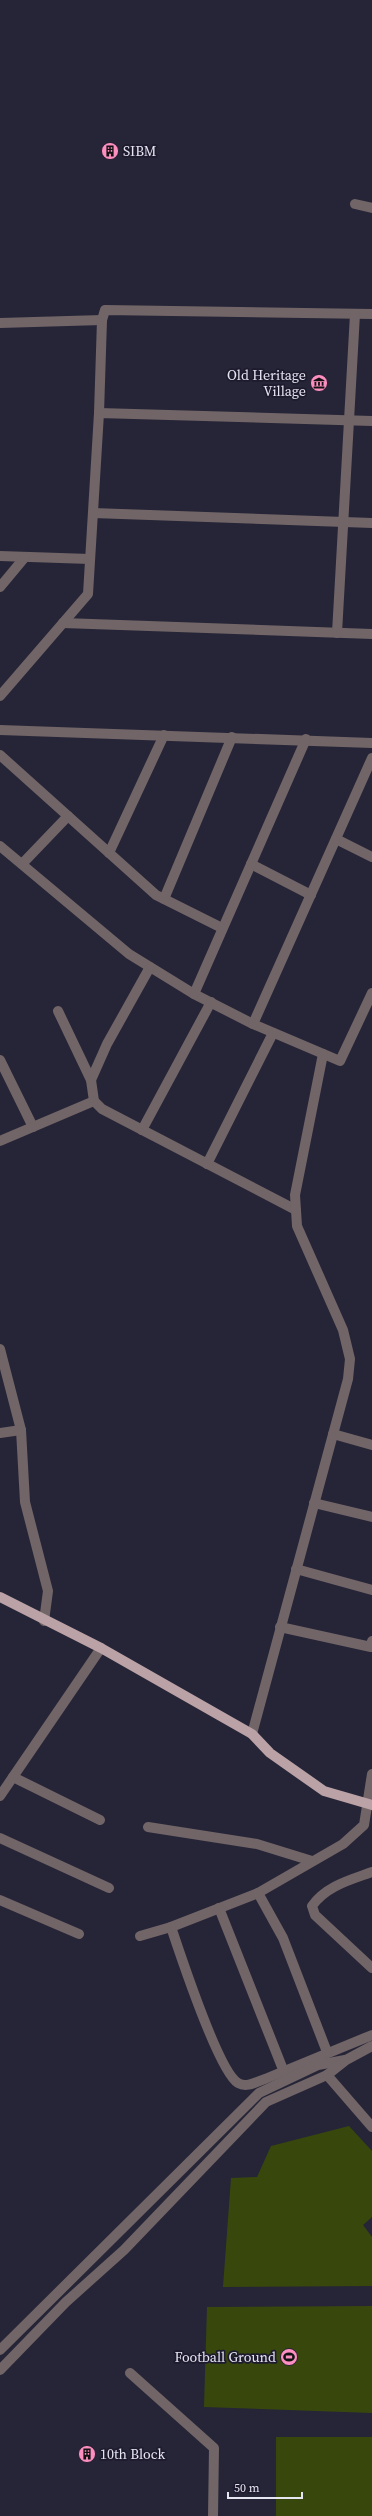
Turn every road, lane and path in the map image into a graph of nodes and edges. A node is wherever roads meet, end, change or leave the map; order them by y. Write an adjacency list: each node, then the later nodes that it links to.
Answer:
1 (355, 204): 2 (street)
2 (372, 208)
3 (355, 314): 4 (street); 5 (street); 8 (street)
4 (372, 314)
5 (102, 320): 6 (street); 7 (street)
6 (0, 323)
7 (99, 413): 8 (street); 10 (street)
8 (349, 420): 9 (street); 11 (street)
9 (372, 421)
10 (93, 513): 11 (street); 15 (street)
11 (343, 522): 12 (street); 18 (street)
12 (372, 523)
13 (0, 556): 14 (street)
14 (25, 556): 15 (street); 16 (street)
15 (90, 559): 17 (street)
16 (0, 587)
17 (63, 623): 18 (street); 20 (street)
18 (337, 633): 19 (street)
19 (372, 634)
20 (0, 696)
21 (0, 730): 22 (street)
22 (164, 735): 23 (street); 31 (street)
23 (232, 737): 24 (street); 36 (street)
24 (306, 739): 25 (street); 34 (street)
25 (372, 743)
26 (0, 755): 28 (street)
27 (372, 758): 29 (street)
28 (68, 816): 31 (street); 33 (street)
29 (336, 839): 32 (street); 35 (street)
30 (0, 846): 33 (street)
31 (109, 853): 36 (street)
32 (372, 856)
33 (22, 864): 38 (street)
34 (251, 864): 35 (street); 37 (street)
35 (311, 895): 43 (street)
36 (164, 899): 37 (street)
37 (222, 928): 40 (street)
38 (150, 967): 40 (street); 47 (street)
39 (372, 993): 45 (street)
40 (194, 994): 41 (street)
41 (211, 1002): 43 (street); 50 (street)
42 (58, 1011): 47 (street)
43 (253, 1024): 44 (street)
44 (273, 1033): 45 (street); 52 (street)
45 (323, 1054): 53 (street)
46 (0, 1060): 49 (street)
47 (91, 1080): 48 (street)
48 (94, 1101): 49 (street); 50 (street)
49 (32, 1127): 51 (street)
50 (142, 1130): 52 (street)
51 (0, 1141)
52 (207, 1164): 53 (street)
53 (296, 1210): 57 (street)
54 (0, 1351): 55 (street)
55 (21, 1430): 56 (street); 64 (street)
56 (0, 1433)
57 (333, 1434): 58 (street); 59 (street)
58 (372, 1445)
59 (314, 1503): 60 (street); 61 (street)
60 (372, 1517)
61 (296, 1569): 62 (street); 65 (street)
62 (372, 1590)
63 (0, 1597): 64 (main road)
64 (44, 1621): 67 (main road)
65 (280, 1627): 66 (street); 68 (street)
66 (372, 1641)
67 (101, 1648): 68 (main road); 70 (street)
68 (252, 1734): 72 (main road)
69 (372, 1774): 72 (street)
70 (13, 1777): 71 (street); 73 (street)
71 (0, 1796)
72 (370, 1805): 76 (street)
73 (100, 1820)
74 (148, 1827): 76 (street)
75 (0, 1838): 78 (street)
76 (312, 1861): 79 (street)
77 (372, 1872): 85 (street)
78 (109, 1888)
79 (258, 1893): 81 (street); 88 (street)
80 (0, 1900): 83 (street)
81 (220, 1908): 82 (street); 90 (street)
82 (171, 1927): 84 (street); 90 (street)
83 (79, 1934)
84 (140, 1936)
85 (372, 1968)
86 (372, 2035): 88 (street)
87 (372, 2046): 89 (street)
88 (327, 2052): 90 (street)
89 (346, 2060): 91 (street); 93 (street)
90 (284, 2072)
91 (327, 2075): 92 (street); 94 (street)
92 (372, 2127)
93 (0, 2350)
94 (0, 2370)
95 (130, 2373): 96 (street)
96 (213, 2516)

